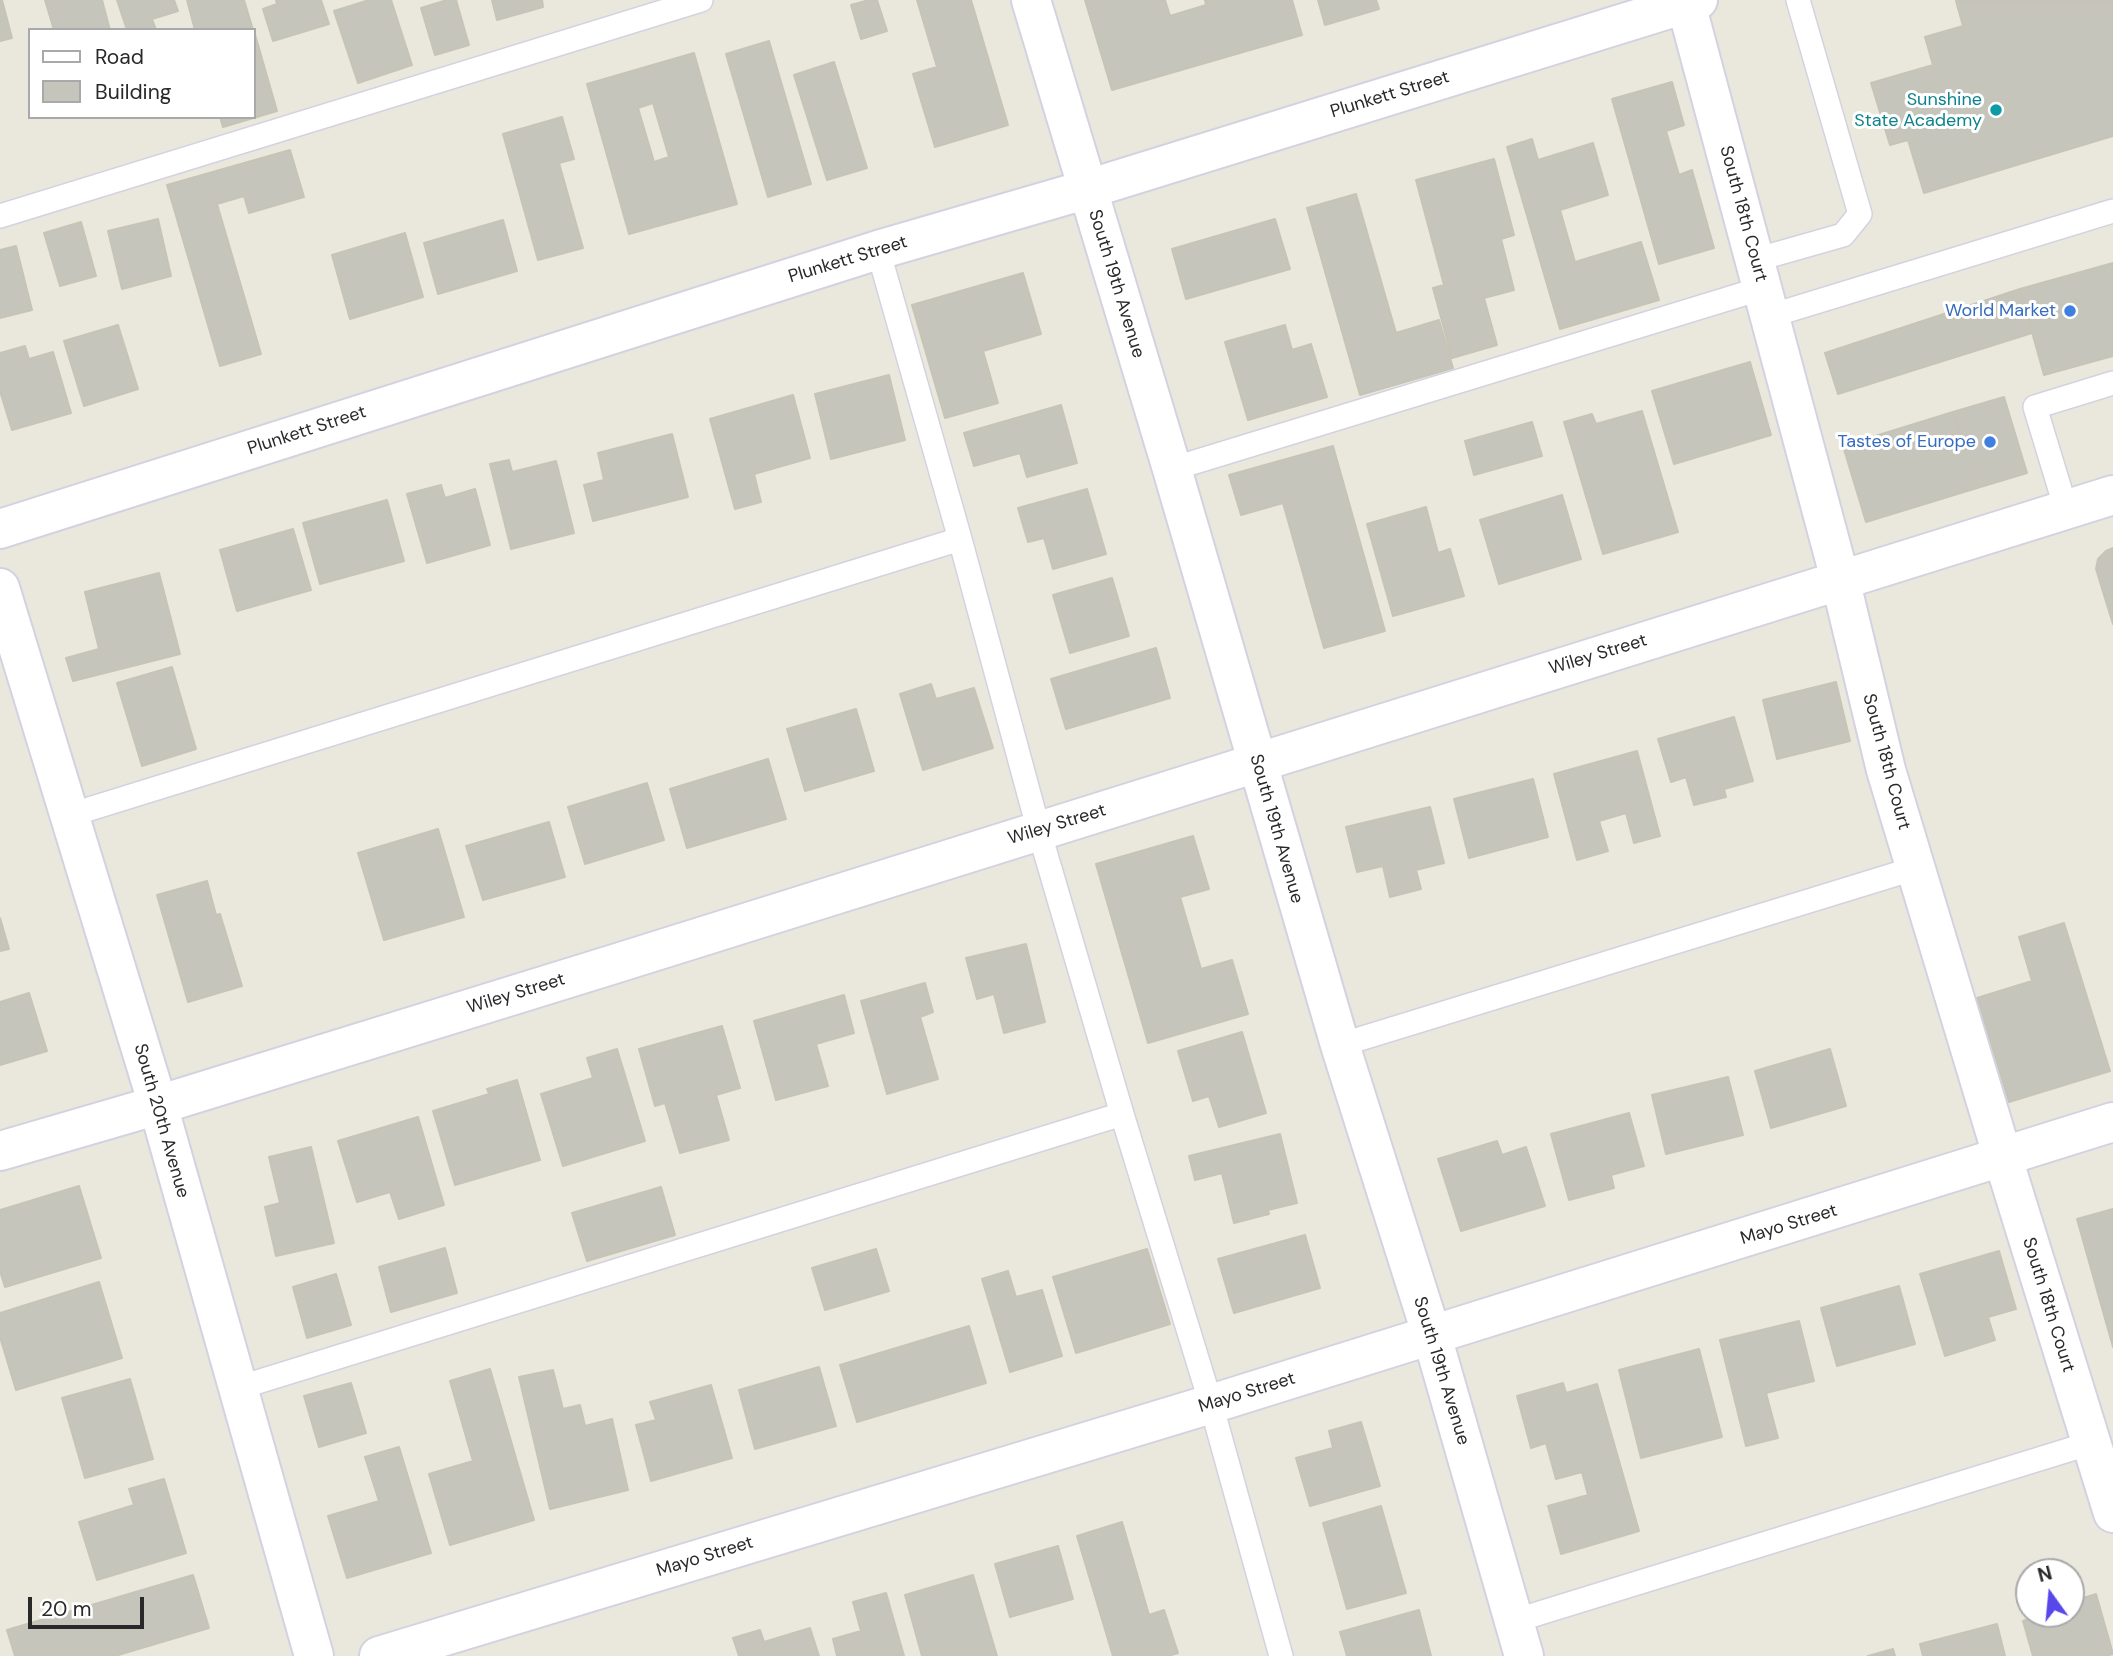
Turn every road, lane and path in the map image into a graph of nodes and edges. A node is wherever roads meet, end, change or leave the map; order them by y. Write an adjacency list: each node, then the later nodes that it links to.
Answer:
1 (701, 0): 7 (lane)
2 (1031, 0): 5 (street, South 19th Avenue)
3 (1798, 0): 9 (lane)
4 (1692, 2): 5 (street, Plunkett Street); 9 (street, South 18th Court)
5 (1088, 189): 8 (street, Plunkett Street); 11 (street, South 19th Avenue)
6 (2113, 211): 9 (lane)
7 (0, 216)
8 (878, 250): 14 (street, Plunkett Street); 15 (lane)
9 (1762, 288): 11 (lane); 16 (street, South 18th Court)
10 (2113, 383): 13 (lane)
11 (1172, 469): 18 (street, South 19th Avenue)
12 (2113, 495): 13 (street, Wiley Street)
13 (2066, 509): 16 (street, Wiley Street)
14 (0, 529)
15 (960, 539): 19 (lane); 20 (lane)
16 (1840, 579): 18 (street, Wiley Street); 21 (street, South 18th Court)
17 (0, 588): 19 (street, South 20th Avenue)
18 (1256, 762): 20 (street, Wiley Street); 22 (street, South 19th Avenue)
19 (69, 815): 23 (street, South 20th Avenue)
20 (1039, 831): 23 (street, Wiley Street); 24 (lane)
21 (1916, 868): 22 (lane); 27 (street, South 18th Court)
22 (1340, 1045): 28 (street, South 19th Avenue)
23 (158, 1105): 26 (street, Wiley Street); 29 (street, South 20th Avenue)
24 (1122, 1114): 29 (lane); 30 (lane)
25 (2113, 1122): 27 (street, Mayo Street)
26 (0, 1151)
27 (2003, 1158): 28 (street, Mayo Street); 31 (street, South 18th Court)
28 (1432, 1336): 30 (street, Mayo Street); 33 (street, South 19th Avenue)
29 (238, 1388): 34 (street, South 20th Avenue)
30 (1211, 1404): 35 (street, Mayo Street); 36 (lane)
31 (2091, 1443): 32 (street, South 18th Court); 33 (lane)
32 (2113, 1513)
33 (1519, 1638)
34 (314, 1656)
35 (379, 1656)
36 (1282, 1656)

